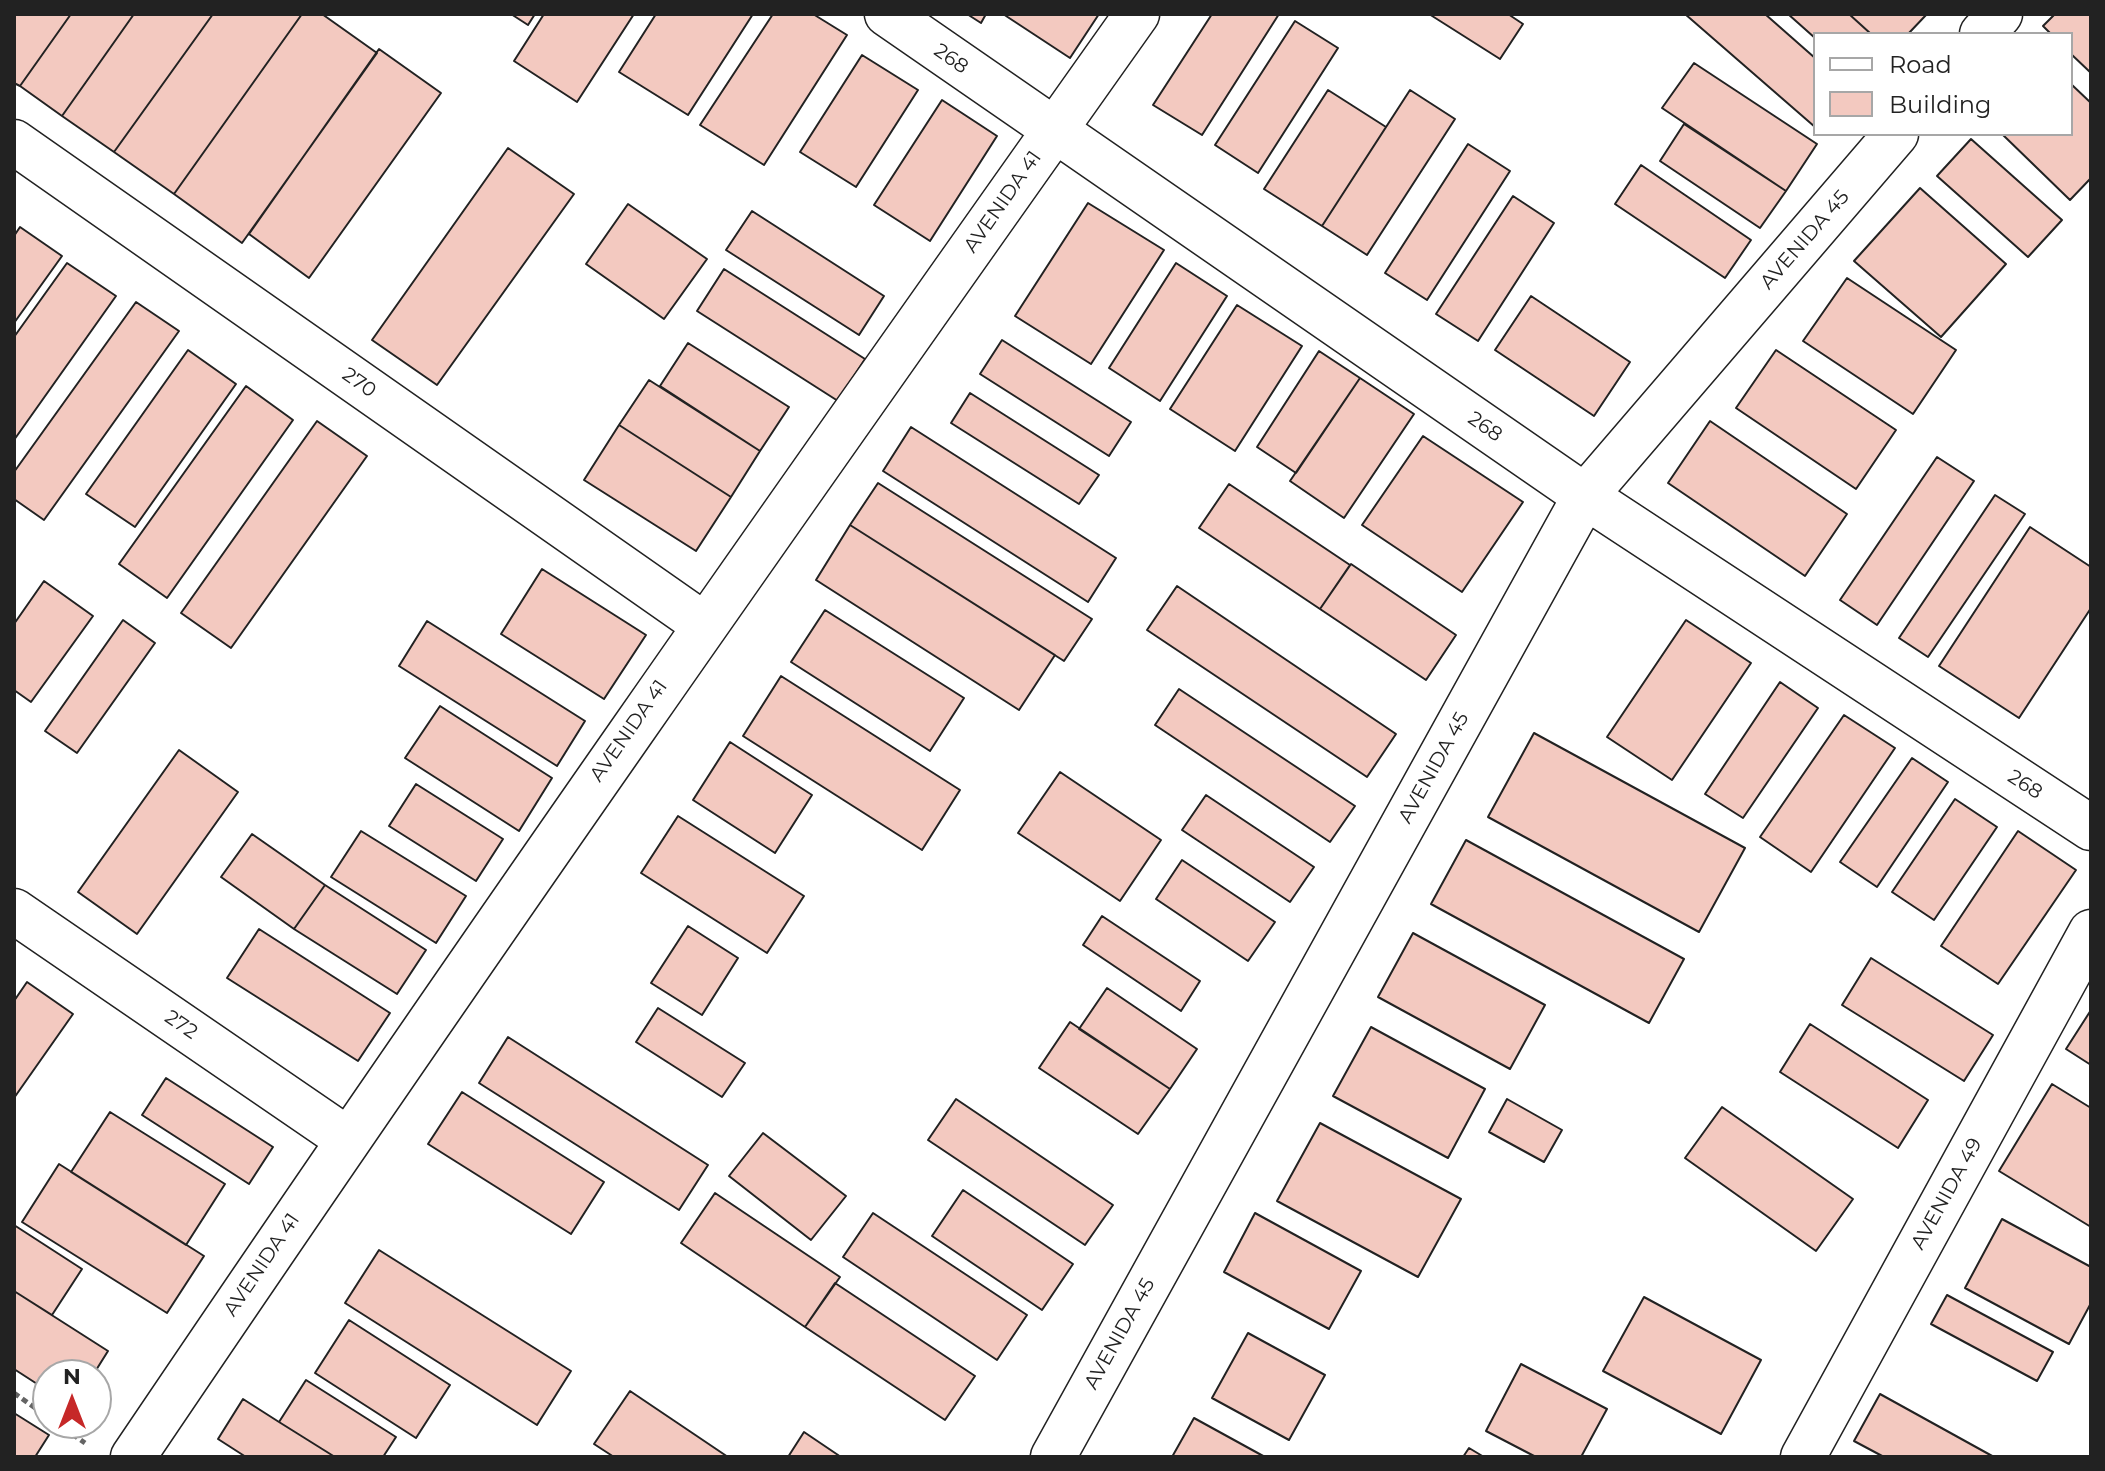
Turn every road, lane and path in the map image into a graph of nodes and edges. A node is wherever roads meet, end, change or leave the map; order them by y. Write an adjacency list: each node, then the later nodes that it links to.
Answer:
1 (887, 14): 5 (street, 268)
2 (1137, 14): 5 (street, AVENIDA 41)
3 (2000, 14): 4 (street)
4 (1984, 32)
5 (1055, 130): 8 (street, 268); 9 (street, AVENIDA 41)
6 (1894, 136): 8 (street, AVENIDA 45)
7 (14, 142): 9 (street, 270)
8 (1585, 496): 10 (street, 268); 17 (street, AVENIDA 45)
9 (703, 624): 13 (street, AVENIDA 41)
10 (2091, 828)
11 (14, 911): 13 (street, 272)
12 (2091, 932): 18 (street, AVENIDA 49)
13 (347, 1139): 16 (street, AVENIDA 41)
14 (14, 1393): 15 (path)
15 (32, 1406)
16 (133, 1457)
17 (1053, 1457)
18 (1803, 1457)

